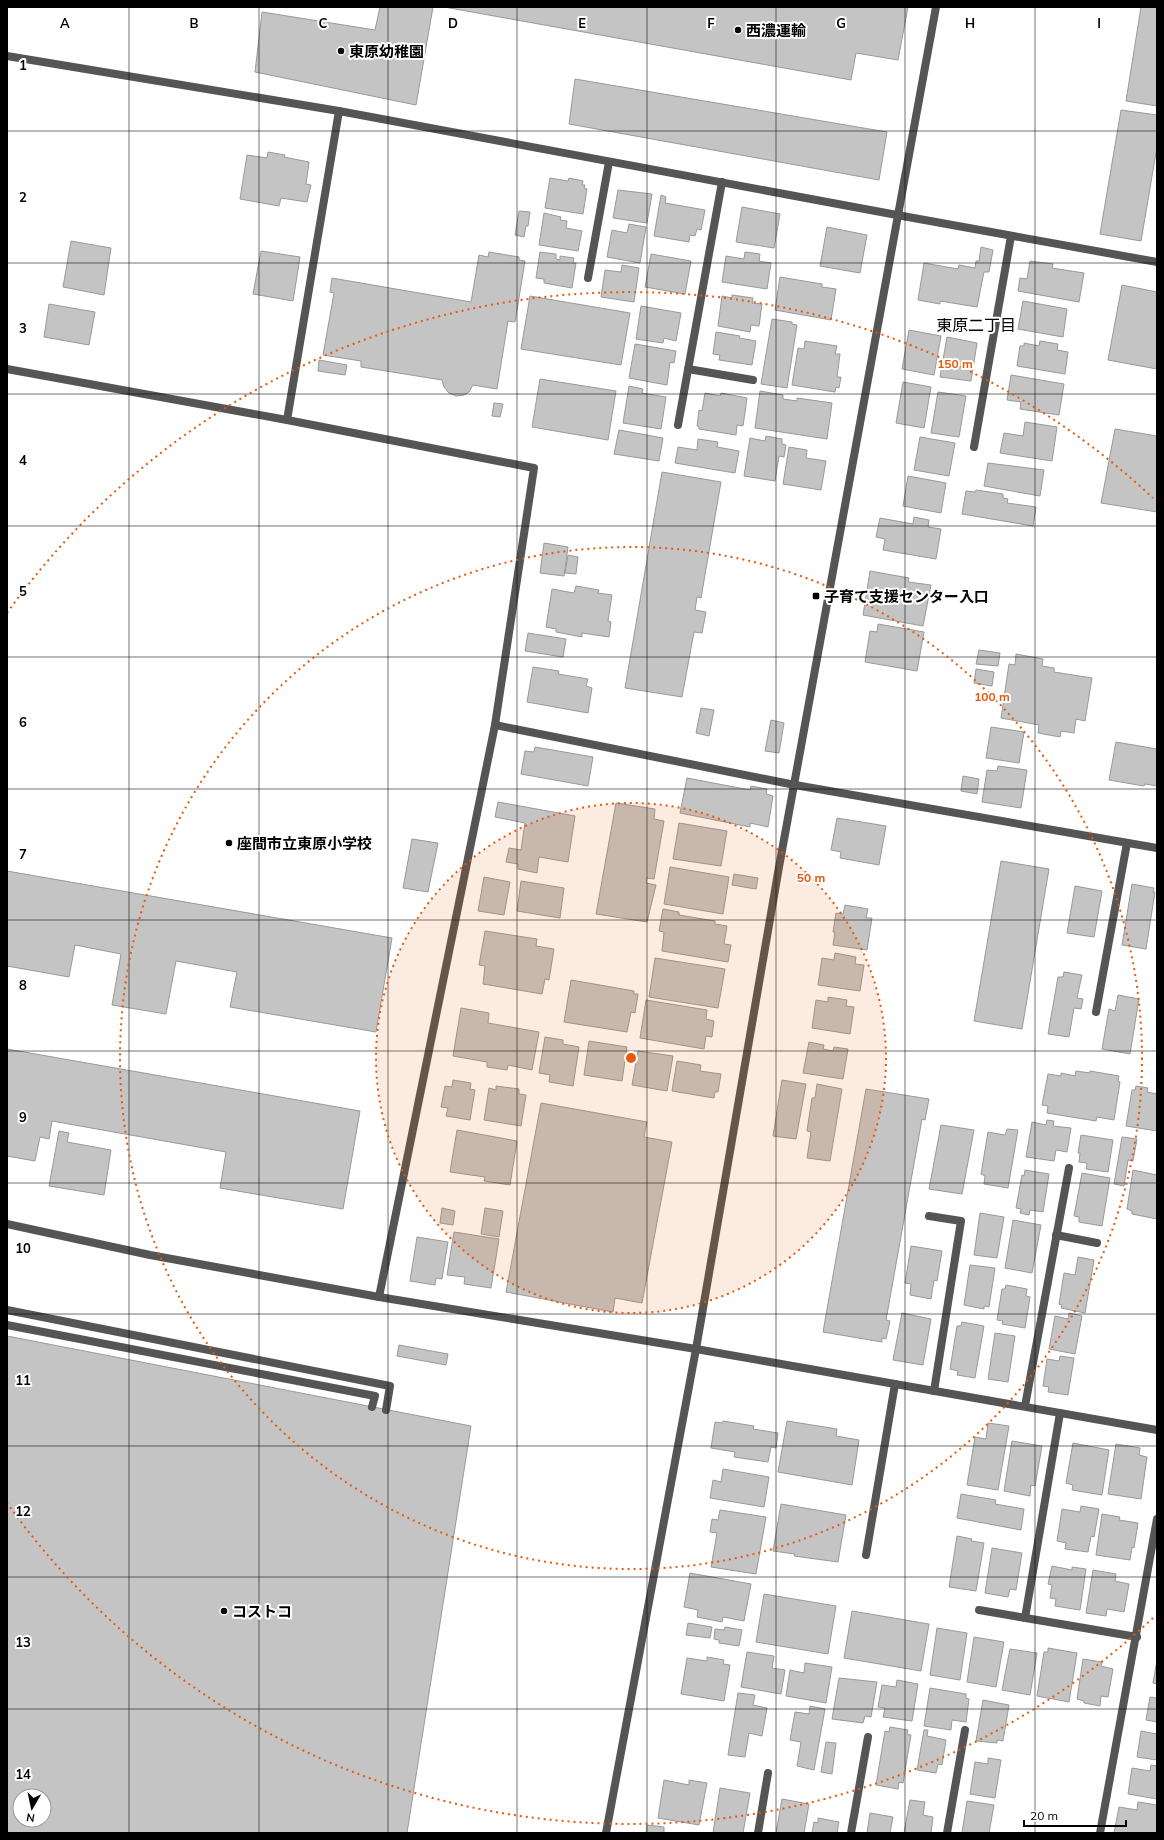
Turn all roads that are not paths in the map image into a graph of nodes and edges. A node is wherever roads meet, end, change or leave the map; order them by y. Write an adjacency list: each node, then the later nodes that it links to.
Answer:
1 (936, 7): 6 (street)
2 (7, 56): 3 (street)
3 (339, 111): 4 (street); 13 (street)
4 (608, 162): 5 (street); 9 (street)
5 (722, 182): 6 (street); 11 (street)
6 (897, 215): 7 (street); 17 (street)
7 (1011, 236): 8 (street); 15 (street)
8 (1157, 262)
9 (588, 278)
10 (7, 369): 13 (street)
11 (688, 369): 12 (street); 14 (street)
12 (753, 380)
13 (287, 420): 16 (street)
14 (678, 425)
15 (974, 447)
16 (495, 725): 17 (street); 26 (street)
17 (795, 785): 18 (street); 29 (street)
18 (1127, 843): 19 (street); 20 (street)
19 (1157, 848)
20 (1096, 1012)
21 (1069, 1168): 24 (street)
22 (929, 1216): 31 (street)
23 (7, 1224): 26 (street)
24 (1056, 1235): 25 (street); 32 (street)
25 (1097, 1243)
26 (379, 1297): 29 (street)
27 (7, 1310): 34 (street)
28 (7, 1325): 33 (street)
29 (696, 1349): 30 (street); 45 (street)
30 (895, 1384): 31 (street); 38 (street)
31 (934, 1391): 32 (street)
32 (1025, 1406): 35 (street)
33 (372, 1407)
34 (386, 1410)
35 (1060, 1412): 36 (street); 40 (street)
36 (1157, 1430)
37 (1157, 1520): 41 (street)
38 (866, 1554)
39 (979, 1610): 40 (street)
40 (1025, 1618): 41 (street)
41 (1137, 1637): 49 (street)
42 (965, 1730): 48 (street)
43 (868, 1737): 47 (street)
44 (768, 1773): 46 (street)
45 (606, 1833)
46 (758, 1833)
47 (851, 1833)
48 (947, 1833)
49 (1100, 1833)

